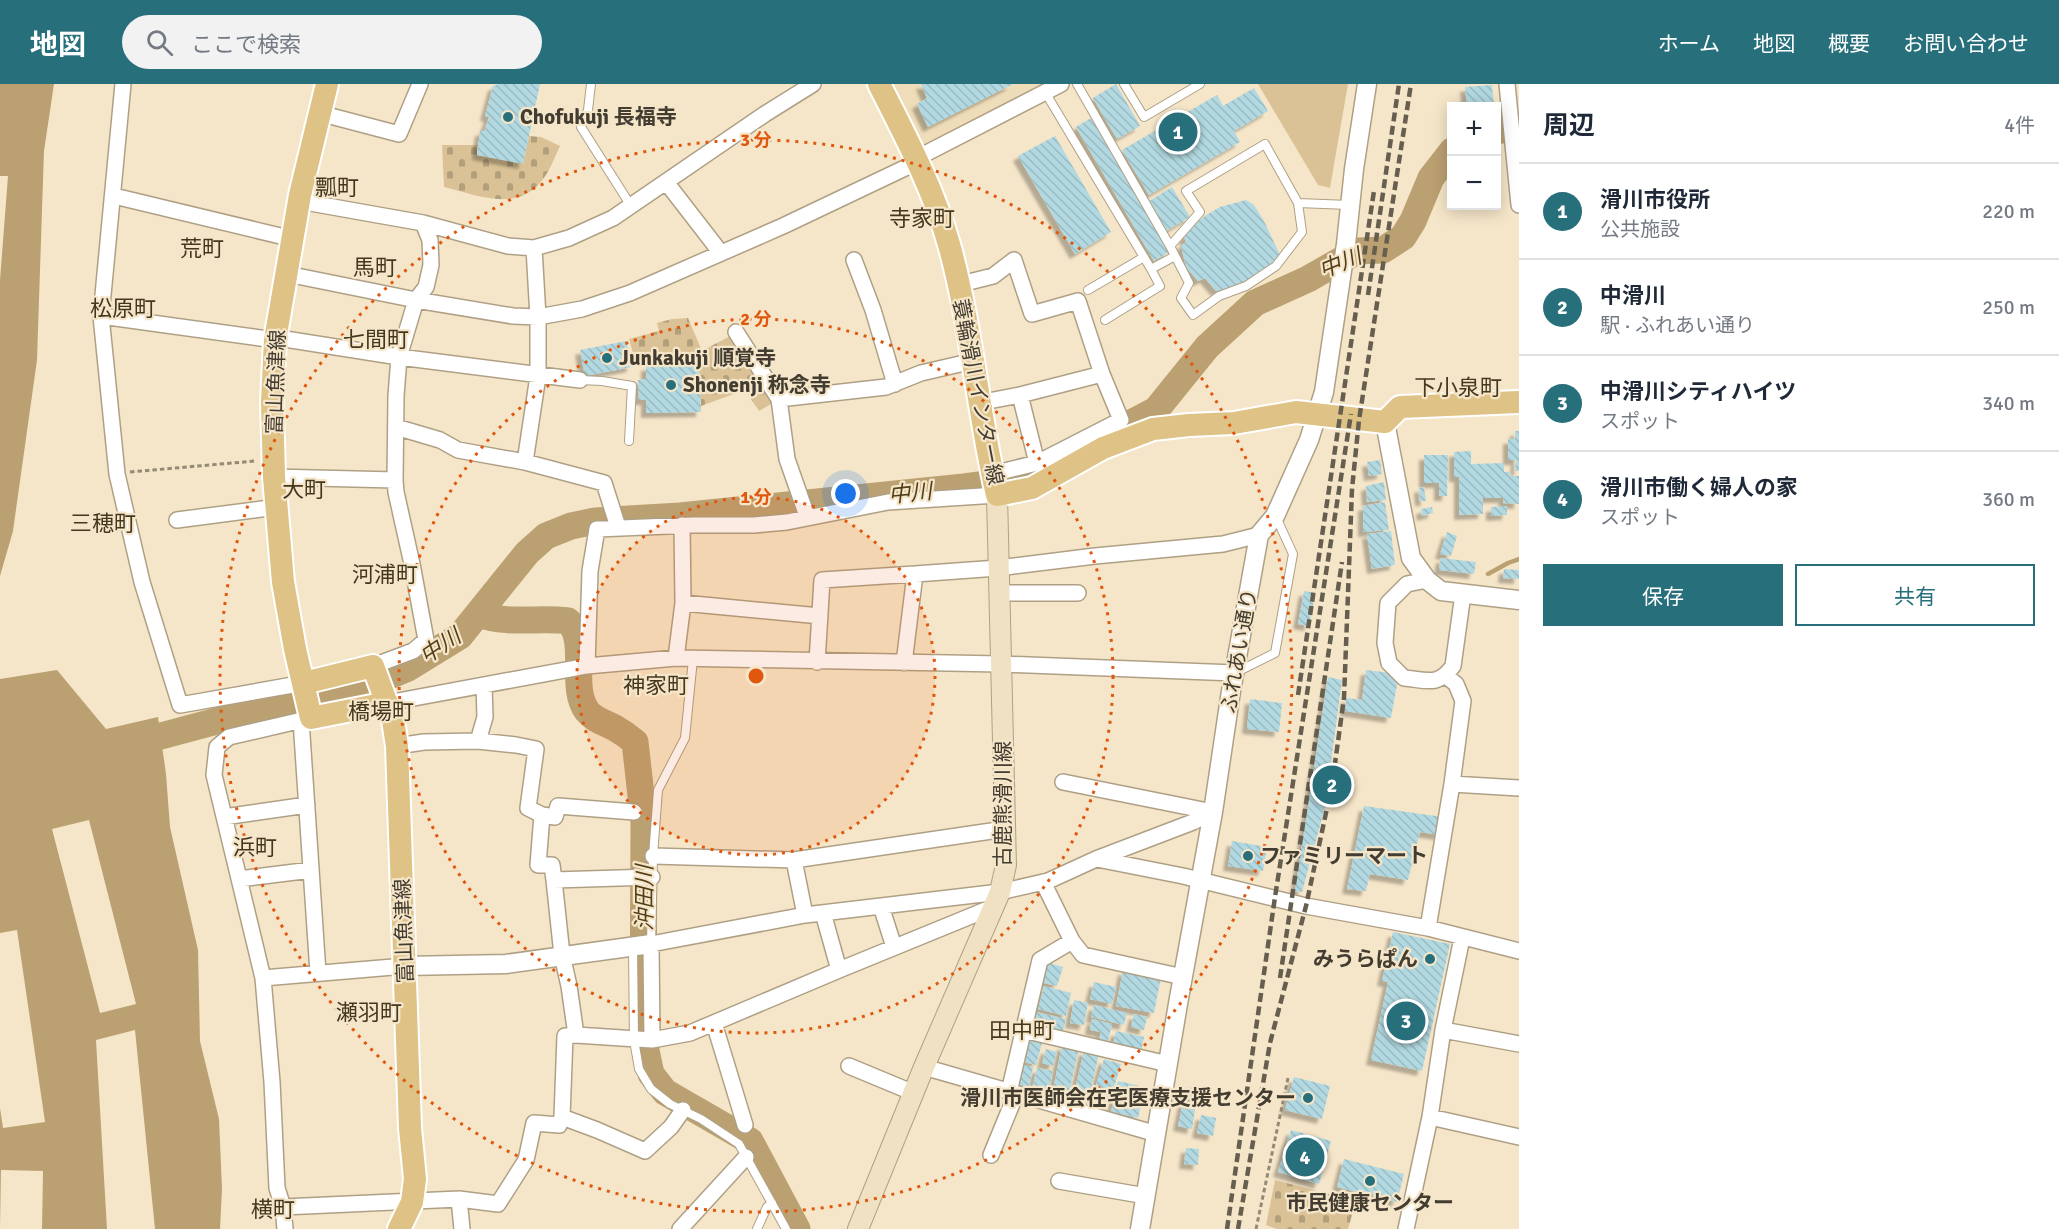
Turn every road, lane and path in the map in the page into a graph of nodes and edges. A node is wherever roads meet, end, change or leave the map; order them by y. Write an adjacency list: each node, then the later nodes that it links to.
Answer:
1 (123, 84): 17 (street)
2 (327, 84): 14 (main road, 富山魚津線)
3 (420, 84): 14 (street)
4 (591, 84): 22 (lane)
5 (813, 84): 16 (street)
6 (879, 84): 15 (main road, 蓑輪滑川インター線)
7 (1061, 84): 13 (street)
8 (1077, 84): 25 (lane)
9 (1200, 84): 12 (lane)
10 (1367, 84): 20 (street)
11 (1508, 84): 21 (street)
12 (1127, 85)
13 (1045, 92): 15 (street); 29 (lane)
14 (319, 113): 18 (main road, 富山魚津線)
15 (917, 158): 27 (street); 33 (main road, 蓑輪滑川インター線)
16 (666, 182): 22 (street); 27 (street)
17 (114, 196): 24 (street); 36 (street)
18 (299, 201): 23 (street); 24 (main road, 富山魚津線)
19 (1298, 203): 20 (lane); 25 (lane); 28 (lane)
20 (1351, 205): 51 (street)
21 (1519, 205)
22 (631, 206): 26 (street)
23 (423, 223): 26 (street); 35 (street)
24 (293, 239): 32 (main road, 富山魚津線)
25 (1170, 246): 28 (lane)
26 (534, 248): 37 (street)
27 (721, 253): 37 (street)
28 (1175, 256): 31 (lane)
29 (1144, 257): 31 (lane); 34 (lane)
30 (854, 260): 46 (street)
31 (1151, 269): 38 (lane)
32 (287, 274): 35 (street); 40 (main road, 富山魚津線)
33 (957, 285): 42 (main road, 蓑輪滑川インター線); 43 (street)
34 (1088, 290)
35 (416, 300): 37 (street); 41 (street)
36 (101, 316): 40 (street); 58 (street)
37 (538, 317): 44 (street)
38 (1105, 320)
39 (736, 332): 48 (street)
40 (275, 340): 41 (street); 57 (main road, 富山魚津線)
41 (399, 357): 44 (street); 53 (street)
42 (973, 361): 46 (street); 50 (main road, 蓑輪滑川インター線)
43 (1102, 374): 47 (street); 56 (street)
44 (538, 376): 45 (street); 55 (street)
45 (580, 380): 54 (lane)
46 (895, 384): 48 (street)
47 (1020, 395): 50 (street); 56 (street)
48 (779, 399): 62 (street)
49 (1519, 402): 52 (main road)
50 (978, 403): 60 (main road, 蓑輪滑川インター線)
51 (1318, 414): 52 (main road, 蓑輪滑川インター線); 60 (main road, 蓑輪滑川インター線); 63 (street)
52 (1385, 422): 70 (street)
53 (396, 427): 55 (street); 59 (street)
54 (629, 441)
55 (525, 462): 66 (street)
56 (1037, 463): 60 (street)
57 (274, 468): 58 (path); 59 (street); 61 (main road, 富山魚津線)
58 (117, 474): 86 (street)
59 (395, 480): 82 (street)
60 (994, 485): 62 (street); 68 (main road, 古鹿熊滑川線)
61 (277, 507): 64 (street); 86 (main road, 富山魚津線)
62 (807, 516): 65 (street)
63 (1275, 516): 67 (street); 84 (lane)
64 (177, 519)
65 (682, 525): 66 (street); 75 (street)
66 (618, 527): 83 (street)
67 (1259, 535): 68 (street); 84 (street, ふれあい通り)
68 (998, 568): 69 (street); 71 (main road, 古鹿熊滑川線)
69 (915, 574): 76 (street); 80 (street)
70 (1427, 580): 73 (street); 85 (street)
71 (999, 593): 72 (street); 81 (main road, 古鹿熊滑川線)
72 (1078, 593)
73 (1463, 594): 74 (street); 85 (street)
74 (1519, 600)
75 (683, 603): 76 (street); 77 (street)
76 (820, 616): 79 (street)
77 (676, 658): 78 (street); 83 (street)
78 (693, 659): 79 (street); 101 (lane)
79 (817, 662): 80 (street)
80 (904, 663): 81 (street)
81 (1001, 664): 84 (street); 100 (main road, 古鹿熊滑川線)
82 (374, 666): 86 (main road); 88 (main road, 富山魚津線)
83 (587, 666): 87 (street)
84 (1235, 673): 97 (street, ふれあい通り)
85 (1446, 676): 93 (street)
86 (304, 682): 89 (main road, 富山魚津線)
87 (484, 685): 88 (street); 90 (street)
88 (387, 703): 89 (main road); 91 (main road, 富山魚津線)
89 (306, 719): 95 (street); 99 (street)
90 (478, 741): 91 (street); 98 (street)
91 (398, 746): 121 (main road, 富山魚津線)
92 (1063, 782): 97 (street)
93 (1452, 784): 94 (street); 114 (street)
94 (1519, 788)
95 (307, 805): 99 (street); 104 (street)
96 (634, 812): 98 (street)
97 (1213, 812): 102 (street); 108 (street, ふれあい通り)
98 (542, 814): 107 (street)
99 (224, 817): 106 (street)
100 (1005, 829): 103 (street); 110 (main road, 古鹿熊滑川線)
101 (652, 856): 103 (street); 105 (lane)
102 (1096, 859): 108 (street); 109 (street)
103 (794, 860): 113 (street)
104 (311, 870): 106 (street); 123 (street)
105 (652, 877): 107 (street); 117 (lane)
106 (239, 879): 125 (street)
107 (554, 880): 120 (street)
108 (1201, 880): 114 (street); 124 (street, ふれあい通り)
109 (1043, 882): 110 (street); 116 (street)
110 (997, 900): 111 (street); 118 (street); 135 (main road, 古鹿熊滑川線)
111 (881, 906): 112 (street); 118 (street)
112 (823, 913): 113 (street); 122 (street)
113 (805, 915): 117 (street)
114 (1428, 928): 115 (street)
115 (1462, 938): 119 (street); 128 (street)
116 (1072, 941): 124 (street); 127 (street)
117 (642, 945): 120 (street); 130 (lane); 131 (street)
118 (894, 947): 122 (street)
119 (1519, 951)
120 (562, 956): 121 (street); 129 (street)
121 (405, 966): 123 (street); 150 (main road, 富山魚津線)
122 (839, 970): 126 (street)
123 (318, 973): 125 (street)
124 (1183, 977): 133 (street, ふれあい通り)
125 (263, 978): 152 (street)
126 (714, 1023): 131 (street); 142 (street)
127 (1023, 1030): 133 (street); 138 (street)
128 (1443, 1030): 132 (street); 141 (street)
129 (576, 1035): 130 (street); 140 (street)
130 (634, 1040): 131 (street); 139 (lane)
131 (652, 1040)
132 (1519, 1044)
133 (1168, 1064): 143 (street, ふれあい通り)
134 (849, 1066): 137 (street)
135 (924, 1067): 137 (main road, 古鹿熊滑川線); 138 (street)
136 (1288, 1078): 161 (path)
137 (914, 1093): 159 (main road, 古鹿熊滑川線)
138 (1012, 1093): 143 (street); 145 (street)
139 (683, 1110): 140 (street); 146 (lane)
140 (562, 1117): 149 (street)
141 (1430, 1117): 144 (street); 162 (street)
142 (746, 1125)
143 (1157, 1134): 148 (street, ふれあい通り)
144 (1519, 1137)
145 (991, 1155)
146 (746, 1157): 151 (lane); 156 (street)
147 (1059, 1181): 148 (street)
148 (1146, 1196): 160 (street, ふれあい通り)
149 (459, 1199): 150 (street); 155 (street)
150 (412, 1202): 152 (street); 154 (main road, 富山魚津線)
151 (772, 1203): 157 (lane); 158 (lane)
152 (283, 1207): 153 (street)
153 (285, 1229)
154 (399, 1229)
155 (462, 1229)
156 (680, 1229)
157 (757, 1229)
158 (786, 1229)
159 (858, 1229)
160 (1140, 1229)
161 (1256, 1229)
162 (1406, 1229)

